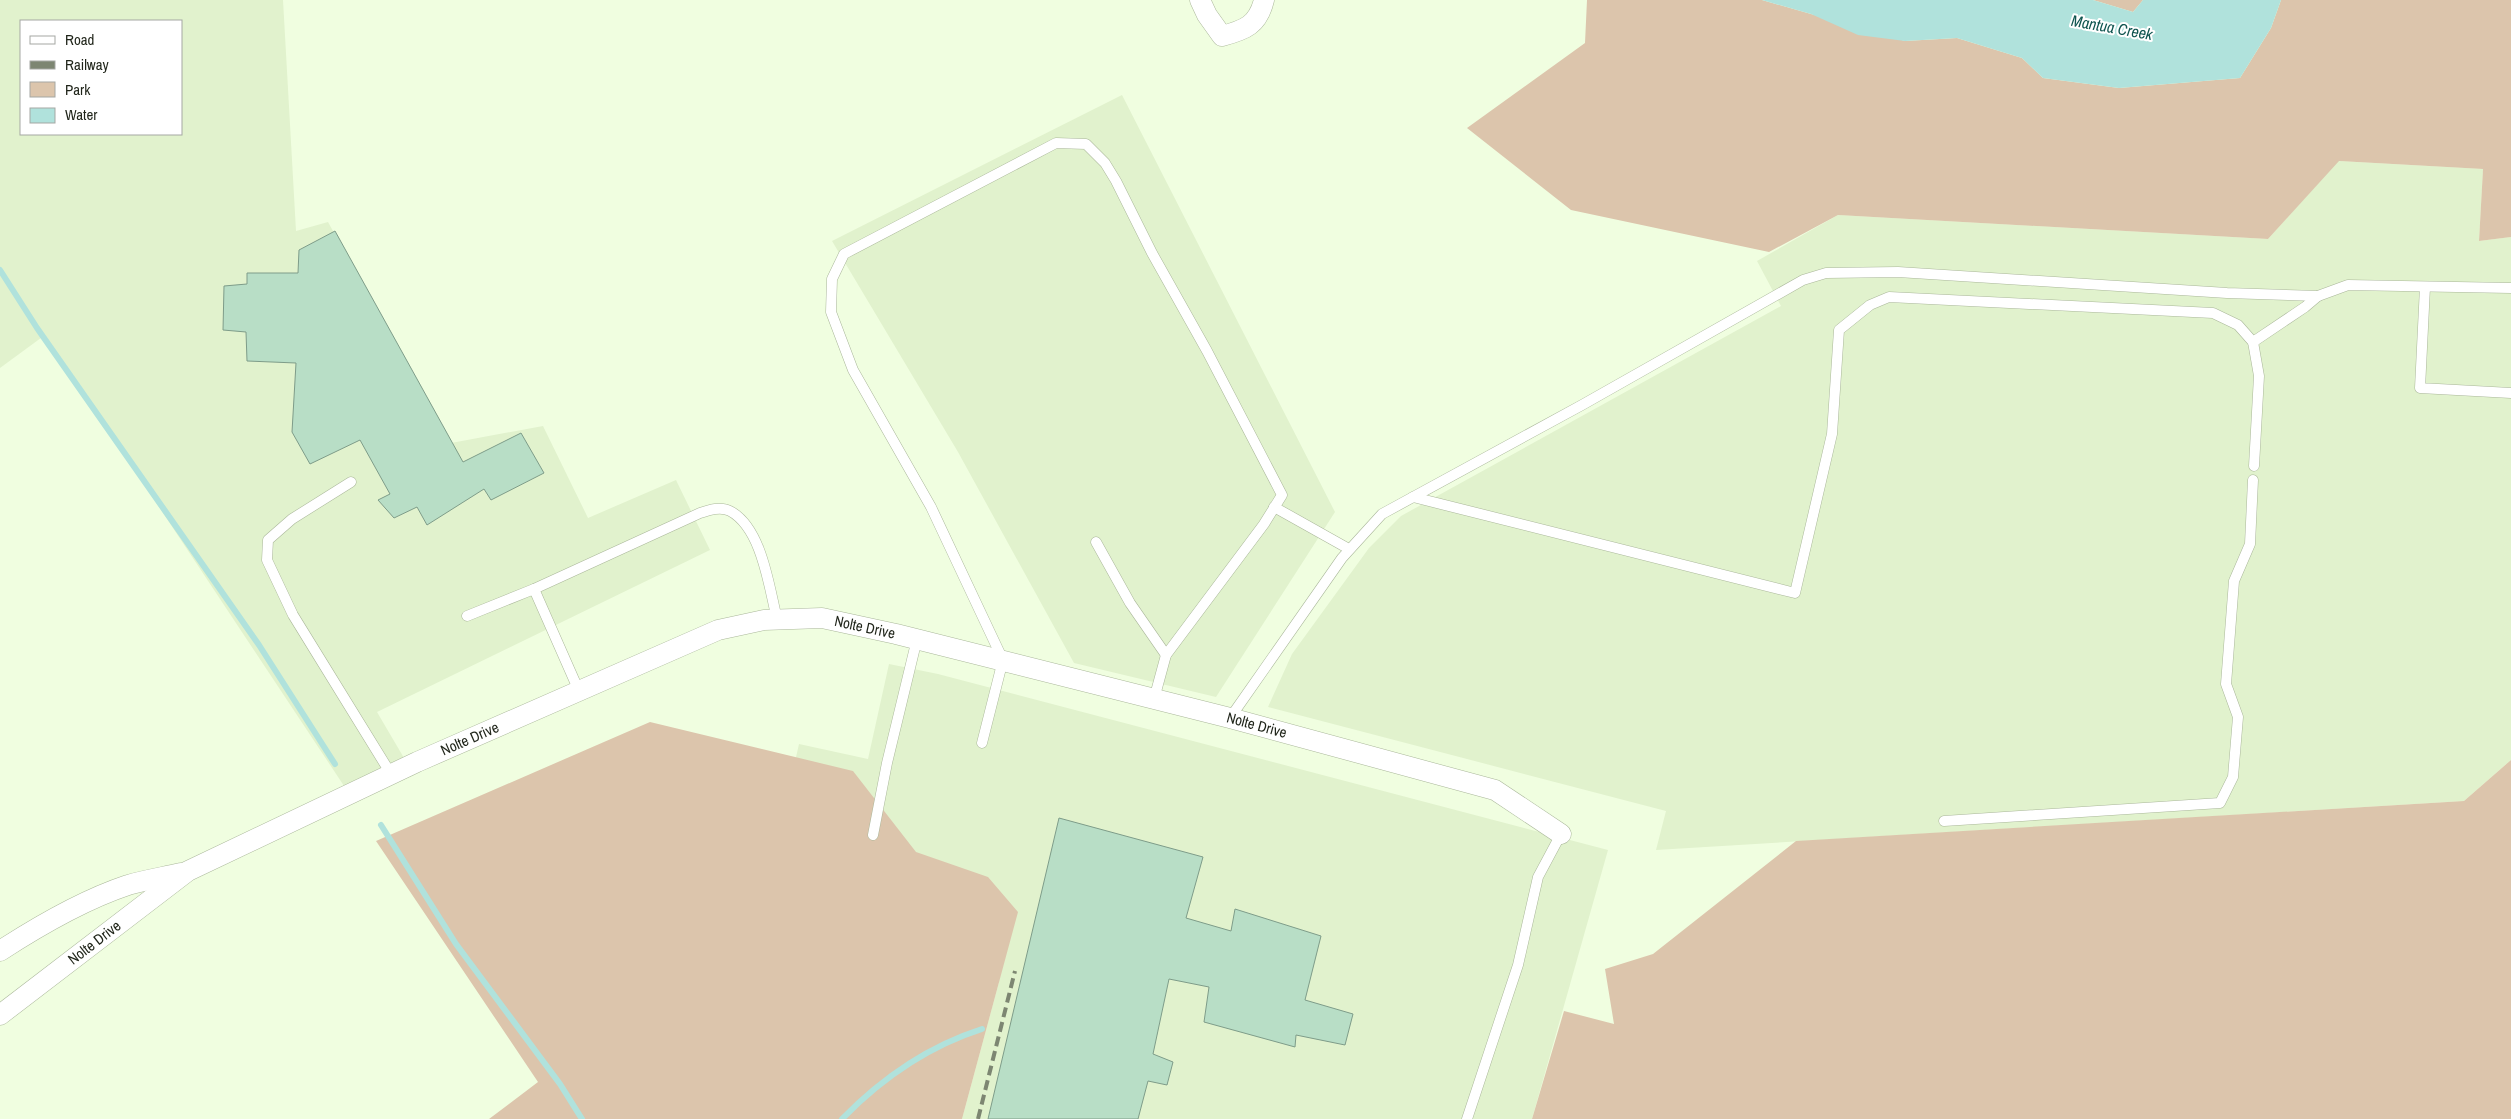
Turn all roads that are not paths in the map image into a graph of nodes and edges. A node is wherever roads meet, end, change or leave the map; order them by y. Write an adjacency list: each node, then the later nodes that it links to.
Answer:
1 (1200, 0): 2 (street)
2 (1264, 0)
3 (2425, 287): 4 (lane); 5 (lane); 7 (lane)
4 (2511, 288)
5 (2318, 296): 6 (lane); 11 (lane)
6 (2253, 342): 8 (lane); 11 (lane)
7 (2511, 393)
8 (2254, 466)
9 (2253, 480): 26 (lane)
10 (351, 482): 25 (lane)
11 (1413, 497): 14 (lane)
12 (1274, 507): 14 (lane); 19 (lane); 20 (lane)
13 (1096, 542): 19 (lane)
14 (1349, 549): 23 (lane)
15 (534, 589): 16 (lane); 17 (lane); 21 (lane)
16 (467, 616)
17 (777, 619): 18 (street, Nolte Drive); 21 (street, Nolte Drive)
18 (917, 639): 20 (street, Nolte Drive); 28 (lane)
19 (1166, 656): 22 (lane)
20 (1003, 660): 22 (street, Nolte Drive); 24 (lane)
21 (579, 691): 25 (street, Nolte Drive)
22 (1154, 699): 23 (street, Nolte Drive)
23 (1230, 718): 27 (street, Nolte Drive)
24 (982, 743)
25 (391, 774): 29 (street, Nolte Drive)
26 (1944, 821)
27 (1561, 834): 32 (lane)
28 (873, 836)
29 (188, 871): 30 (street, Nolte Drive); 31 (street, Nolte Drive)
30 (0, 951)
31 (0, 1015)
32 (1467, 1119)

